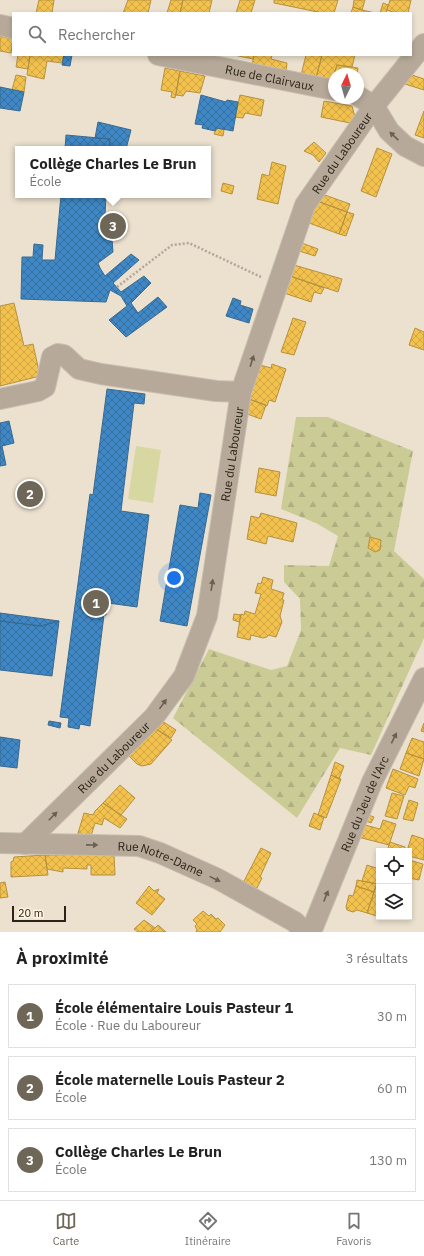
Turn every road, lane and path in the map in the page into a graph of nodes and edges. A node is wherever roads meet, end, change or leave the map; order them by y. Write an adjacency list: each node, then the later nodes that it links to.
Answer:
1 (0, 25): 2 (street)
2 (12, 28)
3 (424, 44): 6 (street, Rue du Laboureur)
4 (163, 56): 7 (street, Rue de Clairvaux)
5 (412, 56): 8 (street, Rue du Laboureur)
6 (412, 56)
7 (328, 89)
8 (366, 101): 9 (street, one-way to 8); 10 (street, Rue du Laboureur)
9 (424, 156)
10 (278, 284): 11 (path); 12 (street, Rue du Laboureur, one-way to 10)
11 (117, 288)
12 (242, 392): 13 (street); 16 (street, Rue du Laboureur, one-way to 12)
13 (0, 399)
14 (424, 678): 18 (street, Rue du Jeu de l'Arc, one-way to 14)
15 (0, 843): 16 (street, Rue Notre-Dame)
16 (25, 844): 17 (street, Rue Notre-Dame, one-way to 17)
17 (304, 932)
18 (311, 932)

